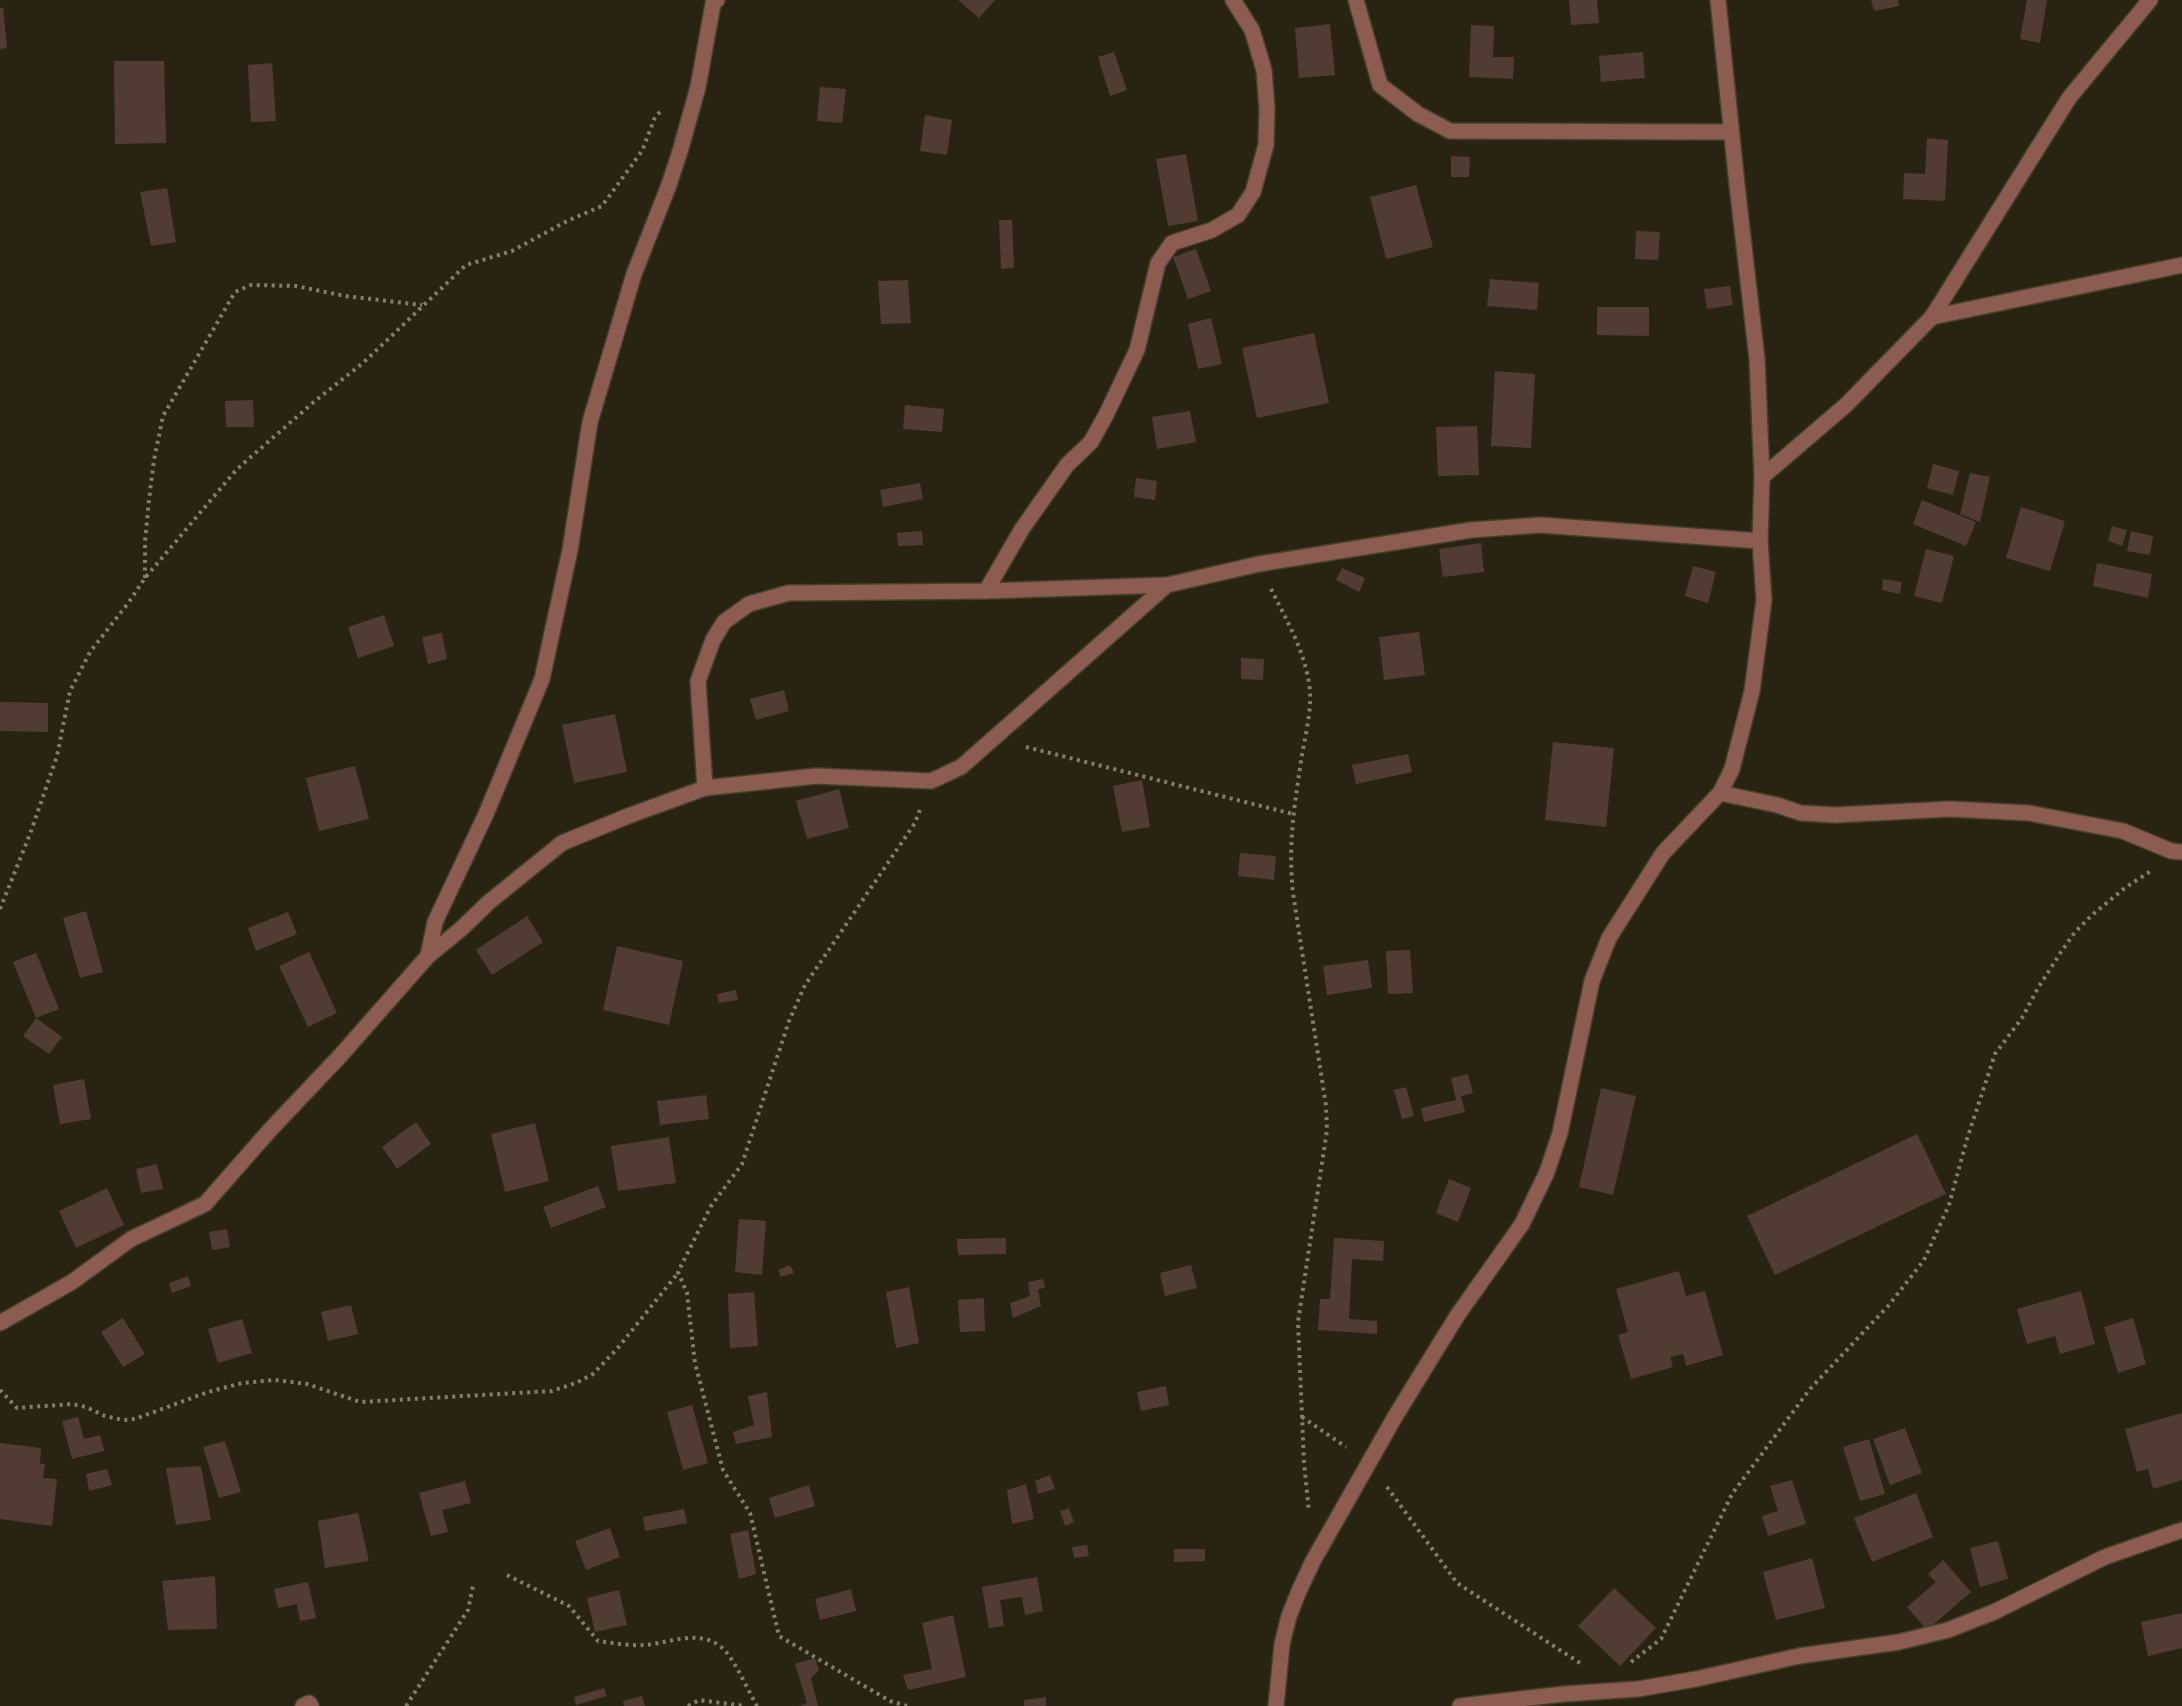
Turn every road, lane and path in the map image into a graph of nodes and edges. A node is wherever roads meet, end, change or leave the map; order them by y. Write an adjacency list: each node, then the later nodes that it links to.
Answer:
1 (717, 0): 24 (street)
2 (1233, 0): 16 (street)
3 (1356, 0): 7 (street)
4 (1718, 0): 7 (street)
5 (2150, 0): 10 (street)
6 (663, 109): 9 (path)
7 (1731, 132): 11 (street)
8 (2182, 265): 10 (street)
9 (422, 306): 14 (path); 14 (path)
10 (1932, 317): 11 (street)
11 (1762, 477): 12 (street)
12 (1760, 541): 13 (street); 20 (street)
13 (1259, 564): 15 (street); 21 (path)
14 (144, 578): 23 (path)
15 (1167, 585): 16 (street); 17 (street)
16 (986, 591): 19 (street)
17 (994, 738): 18 (street); 21 (path)
18 (931, 781): 19 (street); 25 (path)
19 (705, 788): 24 (street)
20 (1720, 793): 22 (street); 29 (street)
21 (1293, 814): 28 (path)
22 (2176, 851): 34 (path)
23 (0, 909)
24 (428, 956): 26 (street)
25 (678, 1272): 27 (path); 42 (path)
26 (0, 1323)
27 (0, 1390)
28 (1302, 1417): 29 (path); 31 (path)
29 (1369, 1462): 31 (street); 35 (path)
30 (2182, 1530): 35 (street)
31 (1313, 1561): 43 (street)
32 (507, 1575): 41 (path)
33 (473, 1586): 38 (path)
34 (1623, 1668)
35 (1564, 1694): 44 (street)
36 (303, 1706): 37 (street)
37 (310, 1706)
38 (406, 1706)
39 (688, 1706): 40 (path)
40 (745, 1706)
41 (757, 1706)
42 (908, 1706)
43 (1276, 1706)
44 (1460, 1706)

